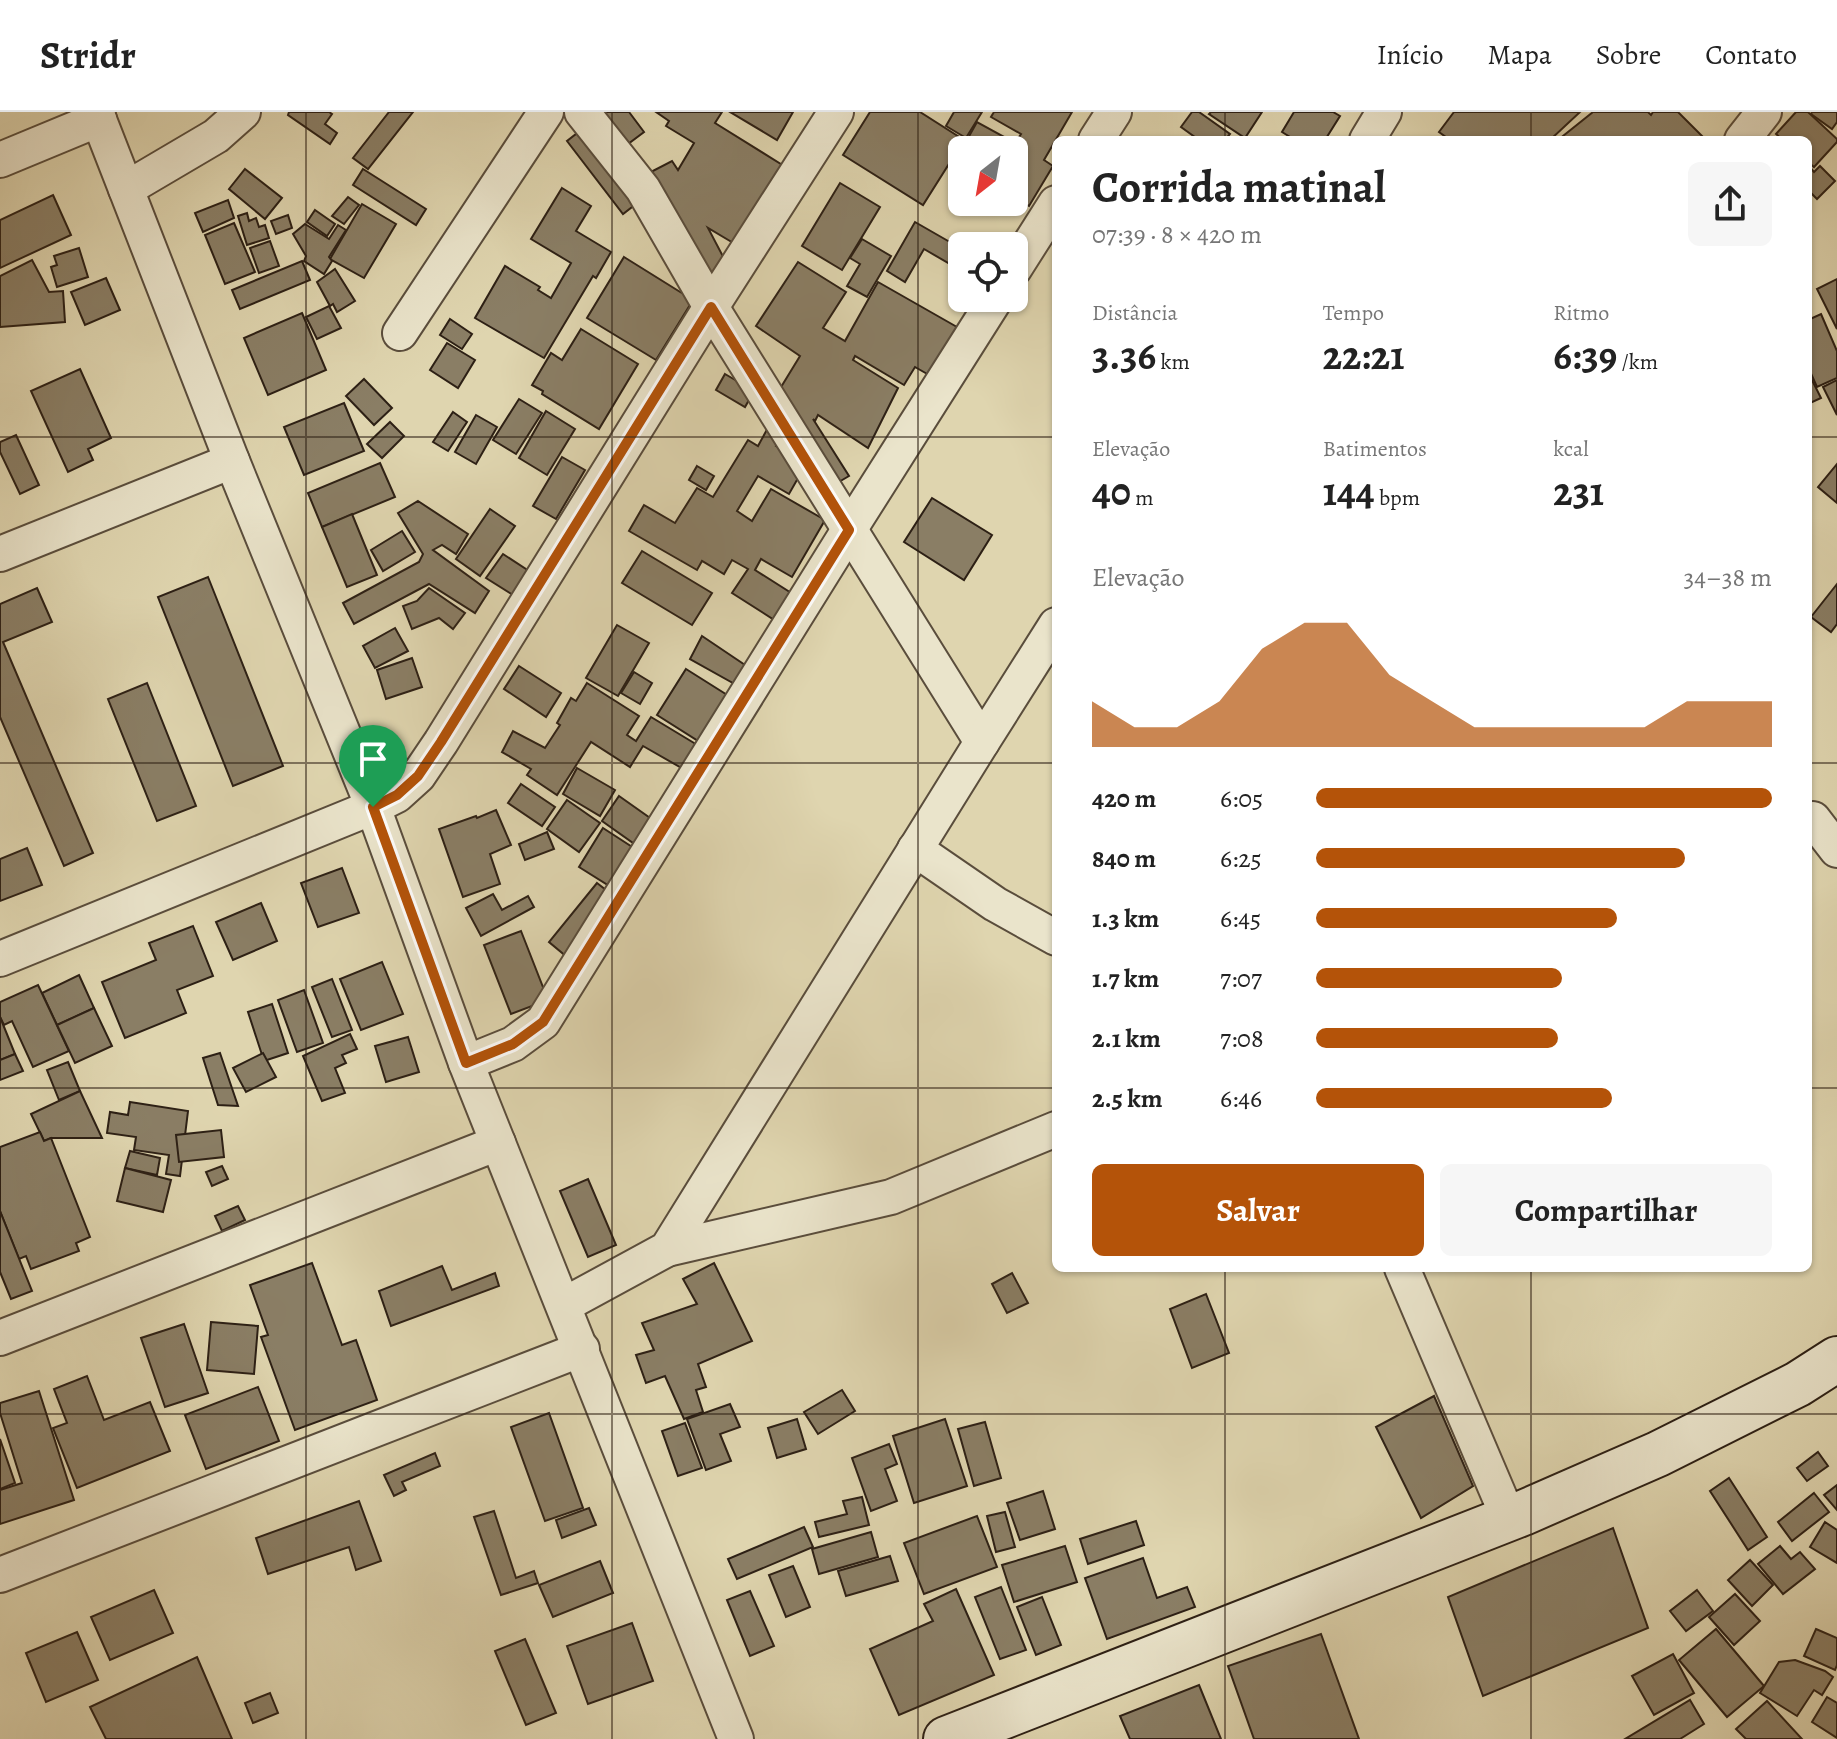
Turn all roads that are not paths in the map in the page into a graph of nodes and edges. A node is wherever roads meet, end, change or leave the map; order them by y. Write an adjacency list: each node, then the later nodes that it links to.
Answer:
1 (243, 112): 13 (street)
2 (546, 112): 18 (street)
3 (582, 112): 16 (street)
4 (836, 112): 16 (street)
5 (1114, 112): 9 (street)
6 (1384, 112): 10 (street)
7 (1764, 112): 11 (street)
8 (98, 116): 12 (street); 13 (street)
9 (1099, 136)
10 (1369, 136)
11 (1745, 136)
12 (0, 160)
13 (126, 189): 19 (street)
14 (1052, 209): 15 (street)
15 (1028, 247)
16 (711, 307): 20 (street); 24 (street)
17 (987, 312): 20 (street)
18 (400, 333)
19 (232, 461): 21 (street); 24 (street)
20 (849, 530): 23 (street); 30 (street)
21 (0, 554)
22 (1052, 631): 23 (street)
23 (982, 742): 26 (street)
24 (373, 807): 29 (street); 30 (street)
25 (1819, 816): 27 (street)
26 (915, 849): 28 (street); 33 (street)
27 (1837, 850)
28 (1052, 936)
29 (0, 959)
30 (466, 1063): 32 (street)
31 (1052, 1131): 33 (street)
32 (498, 1143): 35 (street); 36 (street)
33 (667, 1249): 35 (street)
34 (1404, 1272): 40 (street)
35 (564, 1305): 37 (street)
36 (0, 1338)
37 (582, 1349): 41 (street); 42 (street)
38 (1837, 1359): 39 (main road)
39 (1817, 1384): 40 (main road)
40 (1509, 1519): 43 (main road)
41 (0, 1575)
42 (736, 1739)
43 (946, 1739)

